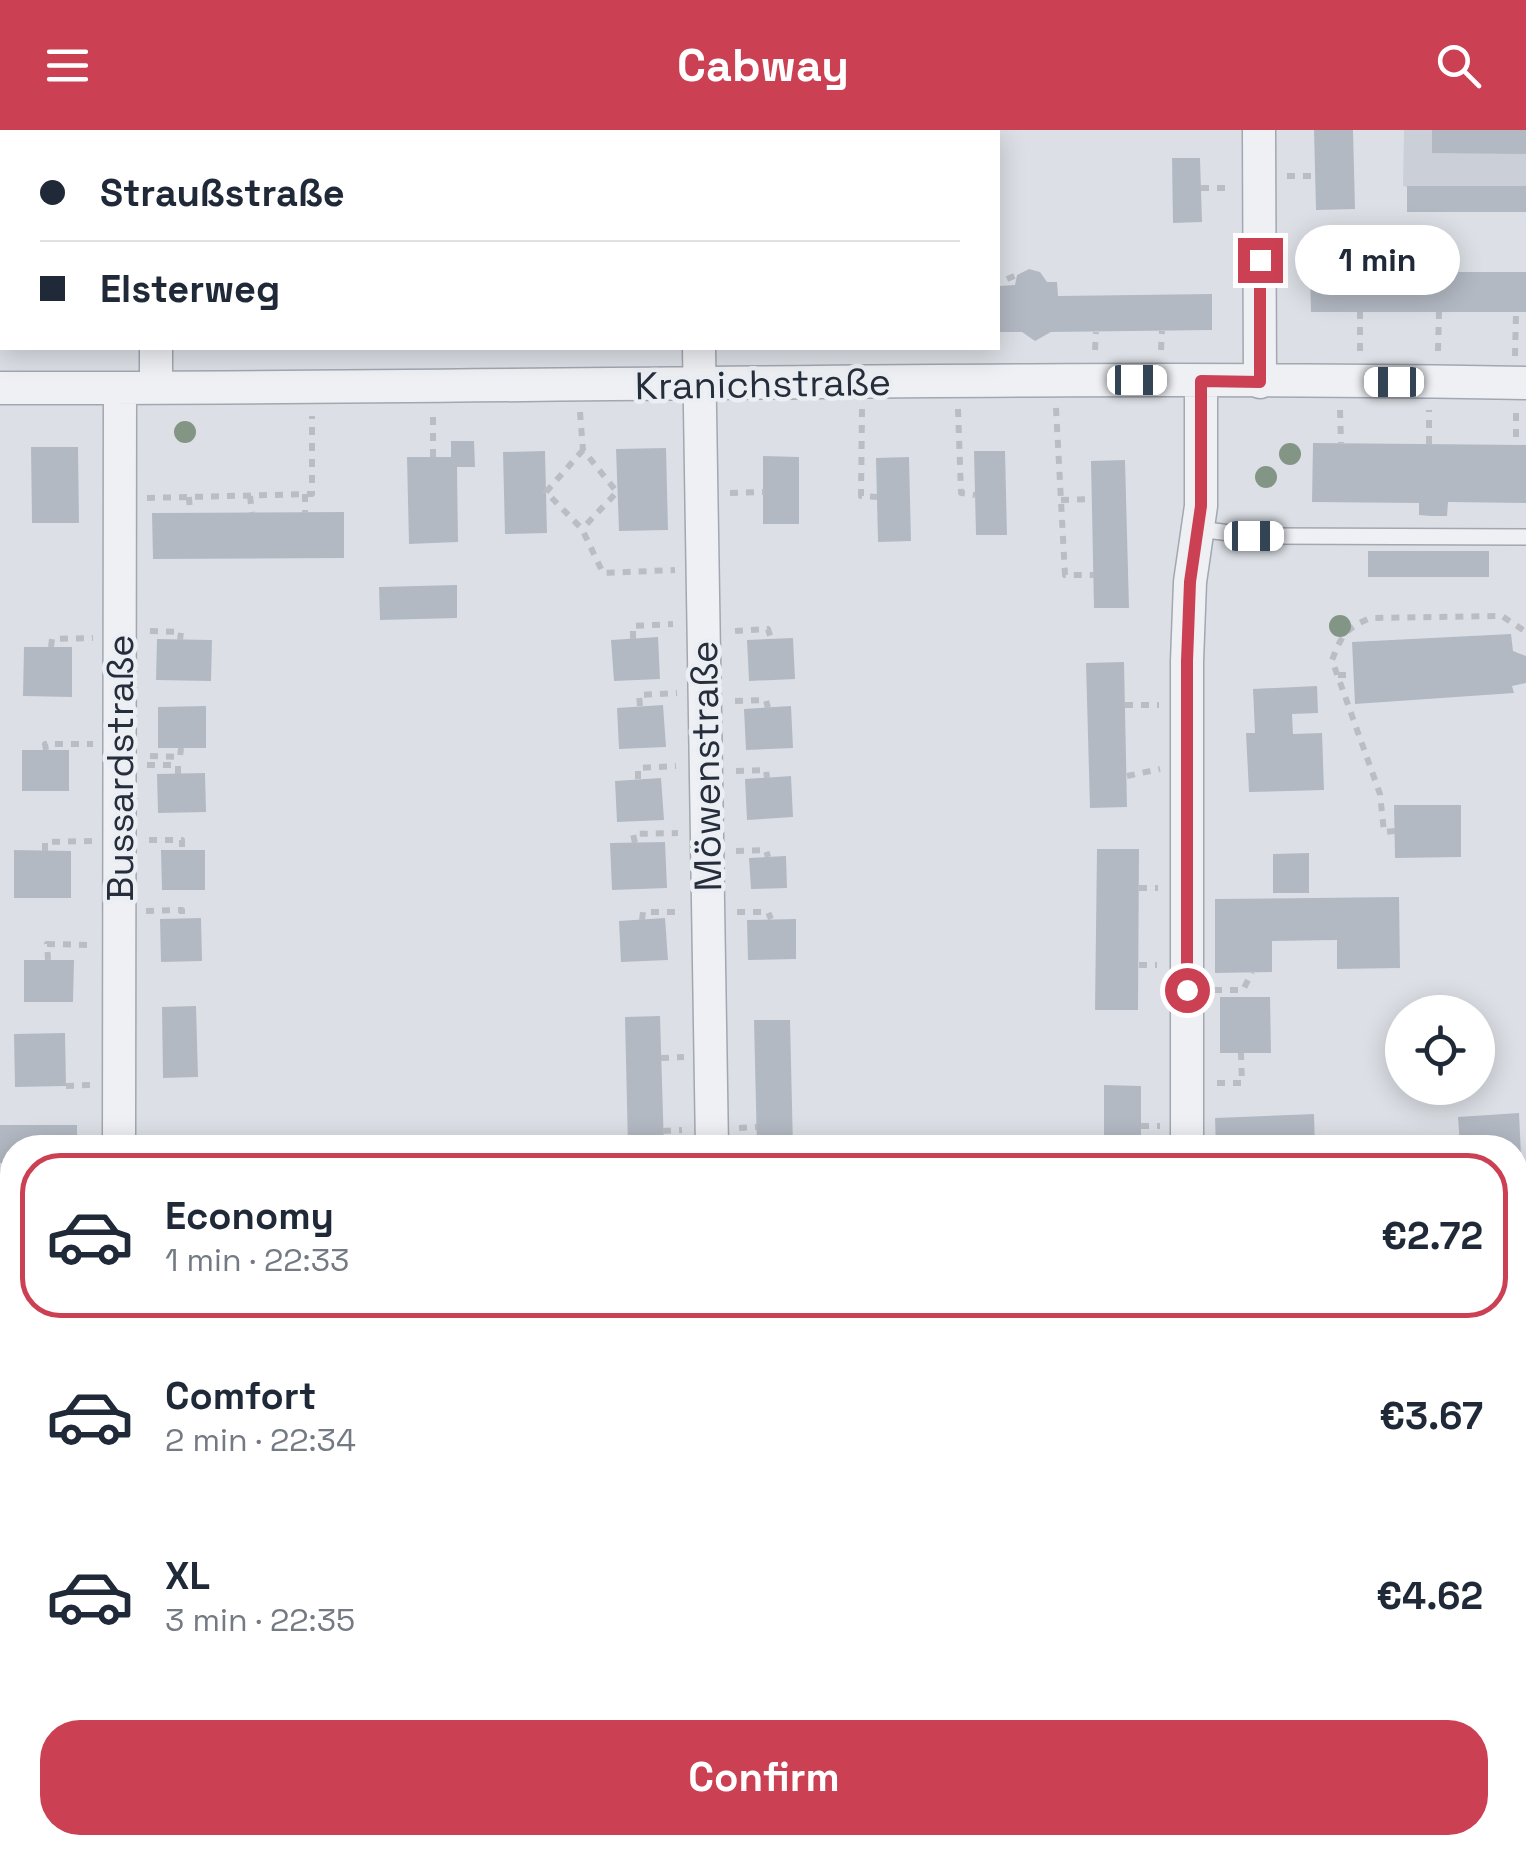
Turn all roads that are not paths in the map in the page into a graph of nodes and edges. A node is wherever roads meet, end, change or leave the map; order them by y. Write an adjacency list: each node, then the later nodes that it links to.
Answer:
1 (1260, 130): 5 (street)
2 (156, 350): 10 (street)
3 (699, 350): 7 (street, Möwenstraße)
4 (1201, 381): 5 (street, Kranichstraße); 7 (street, Kranichstraße); 11 (street)
5 (1260, 382): 6 (street, Kranichstraße)
6 (1521, 383)
7 (698, 385): 10 (street, Kranichstraße); 14 (street, Möwenstraße)
8 (0, 388): 9 (street, Kranichstraße)
9 (120, 388): 10 (street, Kranichstraße); 13 (street, Bussardstraße)
10 (156, 388)
11 (1198, 529): 12 (lane); 15 (street)
12 (1526, 537)
13 (119, 1135)
14 (712, 1135)
15 (1187, 1135)

